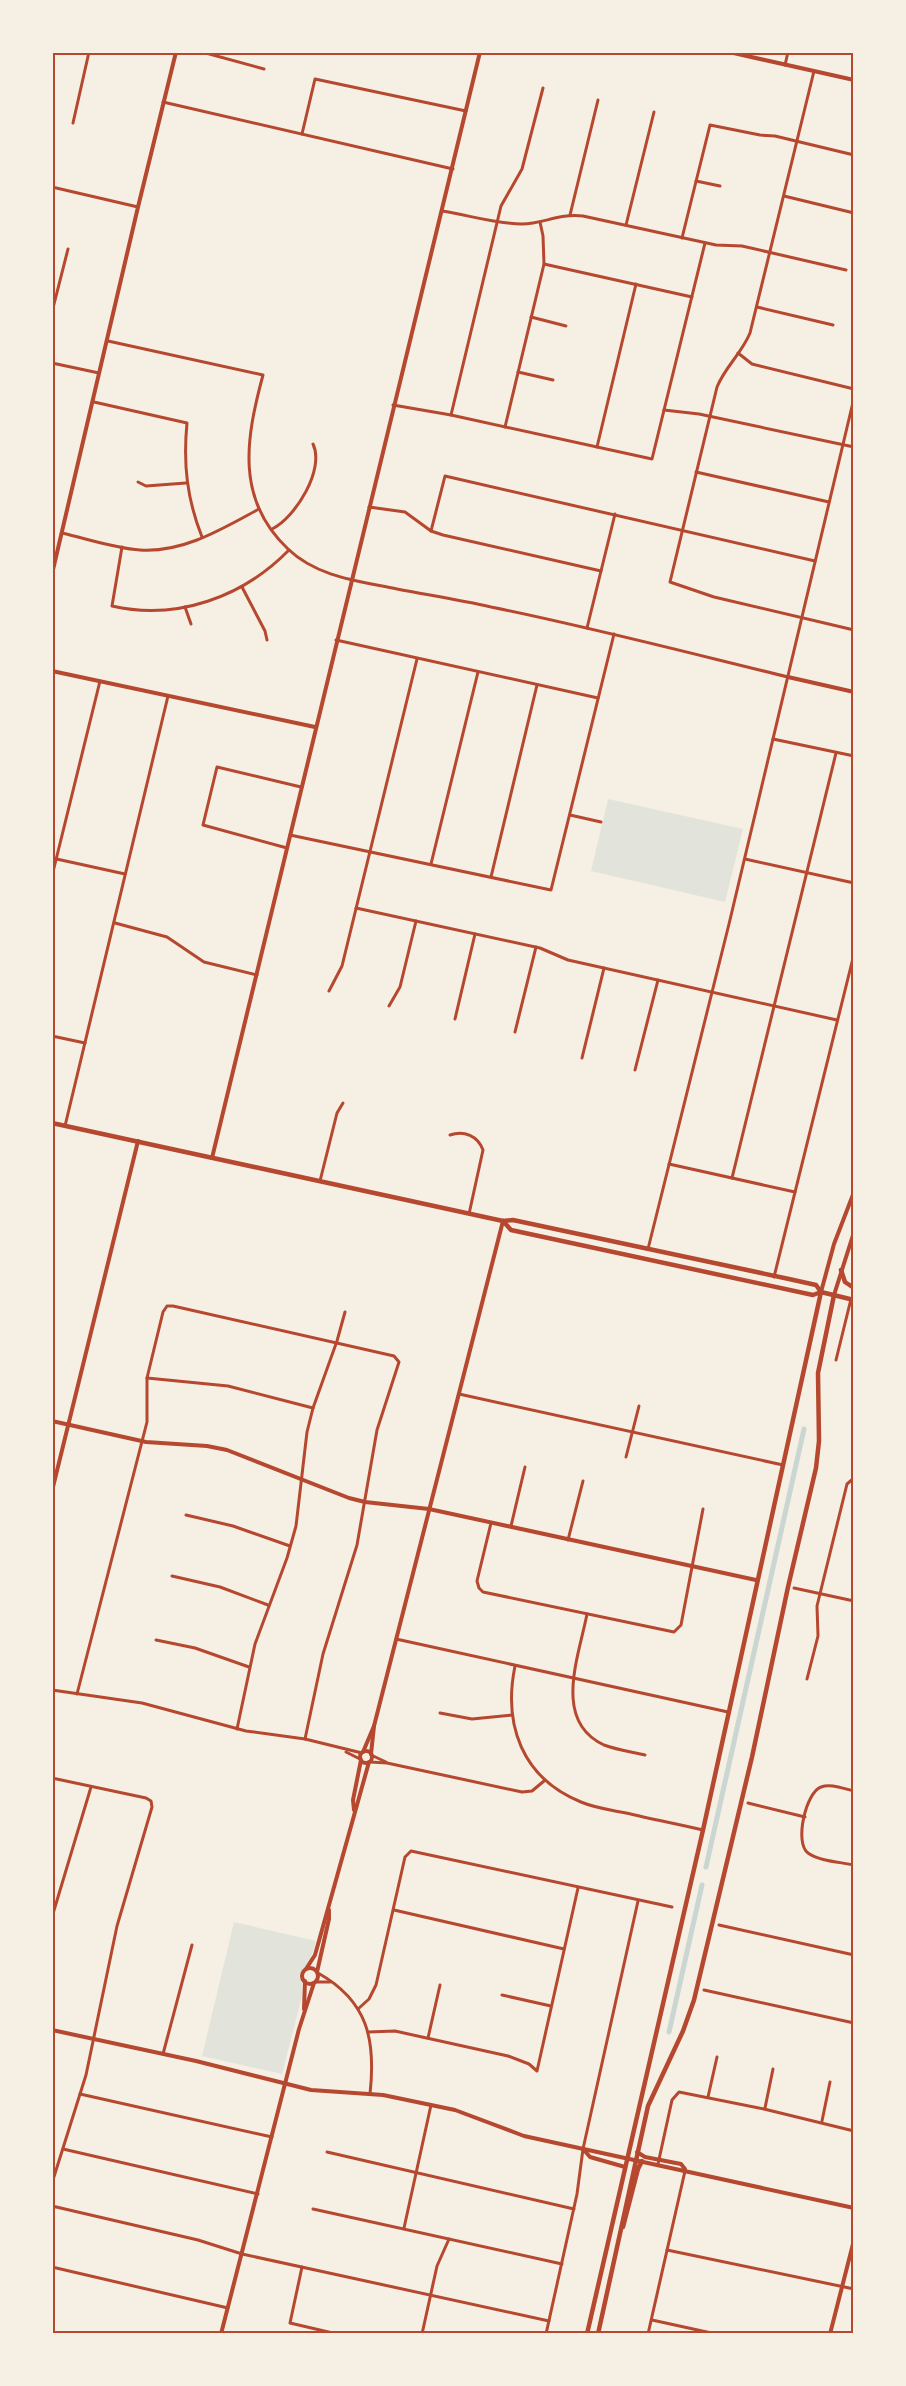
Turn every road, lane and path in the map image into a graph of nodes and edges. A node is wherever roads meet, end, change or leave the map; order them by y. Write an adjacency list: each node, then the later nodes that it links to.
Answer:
1 (89, 52): 16 (street)
2 (176, 52): 13 (street)
3 (202, 52): 8 (street)
4 (480, 52): 14 (street)
5 (729, 52): 7 (street)
6 (788, 52): 7 (street)
7 (785, 65): 9 (street)
8 (264, 69)
9 (814, 71): 10 (street); 18 (street)
10 (854, 80)
11 (543, 88): 29 (street)
12 (598, 100): 28 (street)
13 (164, 102): 17 (street); 25 (street)
14 (466, 111): 17 (street); 20 (street)
15 (654, 112): 31 (street)
16 (72, 123)
17 (302, 134): 20 (street)
18 (797, 141): 19 (street); 21 (street); 24 (street)
19 (854, 155)
20 (453, 169): 26 (street)
21 (696, 181): 22 (street); 32 (street)
22 (720, 186)
23 (52, 187): 25 (street)
24 (784, 196): 27 (street); 35 (street)
25 (138, 207): 45 (street)
26 (440, 210): 29 (street); 54 (street)
27 (854, 213)
28 (570, 215): 30 (street); 31 (street)
29 (498, 221): 30 (street); 56 (street)
30 (540, 222): 36 (street)
31 (626, 225): 32 (street)
32 (682, 238): 33 (street)
33 (705, 243): 35 (street); 39 (street)
34 (68, 249): 41 (street)
35 (771, 252): 37 (street); 40 (street)
36 (544, 264): 38 (street); 42 (street)
37 (846, 270)
38 (636, 284): 39 (street); 61 (street)
39 (692, 297): 55 (street)
40 (757, 307): 43 (street); 46 (street)
41 (52, 312)
42 (531, 317): 44 (street); 48 (street)
43 (833, 325)
44 (566, 326)
45 (108, 341): 49 (street); 68 (street)
46 (738, 353): 51 (street); 57 (street)
47 (52, 363): 49 (street)
48 (518, 372): 50 (street); 58 (street)
49 (100, 373): 53 (street)
50 (553, 380)
51 (854, 389)
52 (854, 398): 60 (street)
53 (93, 402): 65 (street); 73 (street)
54 (393, 405): 56 (street); 67 (street)
55 (664, 410): 57 (street); 61 (street)
56 (451, 415): 58 (street)
57 (710, 416): 60 (street); 63 (street)
58 (505, 427): 61 (street)
59 (313, 444): 70 (street)
60 (842, 445): 62 (street); 66 (street)
61 (597, 447)
62 (854, 447)
63 (696, 472): 66 (street); 71 (street)
64 (138, 482): 65 (street)
65 (186, 483): 74 (street)
66 (828, 502): 77 (street)
67 (369, 507): 72 (street); 80 (street)
68 (259, 509): 70 (street); 74 (street)
69 (615, 514): 71 (street); 72 (street); 78 (street)
70 (272, 529): 76 (street)
71 (683, 530): 77 (street); 83 (street)
72 (431, 531): 78 (street)
73 (62, 533): 75 (street); 79 (street)
74 (202, 537): 75 (street)
75 (122, 547): 82 (street)
76 (289, 550): 80 (street); 81 (street)
77 (815, 561): 83 (street)
78 (601, 571): 85 (street)
79 (52, 574)
80 (351, 580): 85 (street); 89 (street)
81 (242, 587): 82 (street); 88 (street)
82 (185, 607): 84 (street)
83 (802, 618): 86 (street); 93 (street)
84 (191, 624)
85 (587, 628): 87 (street)
86 (854, 630)
87 (614, 634): 93 (street); 98 (street)
88 (267, 640)
89 (336, 640): 90 (street); 99 (street)
90 (417, 659): 92 (street); 108 (street)
91 (52, 670): 94 (street)
92 (478, 672): 95 (street); 111 (street)
93 (788, 677): 96 (street); 100 (street)
94 (100, 681): 97 (street); 109 (street)
95 (537, 685): 98 (street); 115 (street)
96 (854, 692)
97 (168, 695): 99 (street); 113 (street)
98 (598, 698): 104 (street)
99 (315, 727): 103 (street)
100 (773, 739): 101 (street); 110 (street)
101 (837, 753): 102 (street); 112 (street)
102 (854, 756)
103 (301, 787): 106 (street); 107 (street)
104 (570, 815): 105 (street); 115 (street)
105 (601, 822)
106 (290, 835): 107 (street); 108 (street)
107 (287, 848): 124 (street)
108 (369, 850): 111 (street); 117 (street)
109 (55, 858): 113 (street); 114 (street)
110 (745, 859): 112 (street); 127 (street)
111 (431, 864): 115 (street)
112 (808, 873): 116 (street); 129 (street)
113 (125, 874): 119 (street)
114 (52, 876)
115 (491, 877)
116 (854, 883)
117 (356, 908): 118 (street); 126 (street)
118 (416, 921): 120 (street); 128 (street)
119 (115, 923): 124 (street); 134 (street)
120 (476, 934): 121 (street); 130 (street)
121 (536, 947): 123 (street); 132 (street)
122 (854, 954): 131 (street)
123 (604, 968): 125 (street); 135 (street)
124 (257, 975): 142 (street)
125 (658, 980): 127 (street); 136 (street)
126 (329, 991)
127 (712, 993): 129 (street); 143 (street)
128 (389, 1006)
129 (774, 1006): 131 (street); 144 (street)
130 (455, 1019)
131 (837, 1020): 146 (street)
132 (515, 1032)
133 (52, 1036): 134 (street)
134 (85, 1043): 139 (street)
135 (582, 1058)
136 (635, 1070)
137 (343, 1103): 145 (street)
138 (52, 1123): 139 (main road)
139 (65, 1126): 141 (main road)
140 (450, 1135): 148 (street)
141 (138, 1141): 142 (main road); 166 (street)
142 (212, 1158): 145 (main road)
143 (669, 1164): 144 (street); 151 (street)
144 (732, 1178): 146 (street)
145 (320, 1181): 148 (main road)
146 (795, 1192): 153 (street)
147 (854, 1192): 155 (street)
148 (469, 1214): 149 (main road)
149 (503, 1221): 151 (main road); 155 (main road); 162 (street)
150 (854, 1232): 152 (street)
151 (648, 1249): 153 (main road)
152 (841, 1270): 154 (main road); 156 (street)
153 (774, 1277): 155 (main road)
154 (854, 1288)
155 (821, 1292): 156 (main road); 170 (main road)
156 (834, 1295): 157 (main road); 264 (main road)
157 (852, 1299): 160 (street)
158 (345, 1312): 159 (street)
159 (337, 1341): 161 (street); 164 (street); 176 (street)
160 (836, 1360)
161 (147, 1378): 164 (street); 168 (street)
162 (459, 1394): 167 (street); 177 (street)
163 (639, 1406): 167 (street)
164 (313, 1408): 173 (street)
165 (52, 1421): 166 (street)
166 (69, 1425): 168 (street); 175 (street)
167 (633, 1432): 169 (street); 170 (street)
168 (142, 1441): 173 (street); 199 (street)
169 (626, 1457)
170 (783, 1465): 186 (main road)
171 (525, 1467): 181 (street)
172 (852, 1479): 188 (street)
173 (302, 1480): 176 (street); 183 (street)
174 (583, 1481): 182 (street)
175 (52, 1491)
176 (365, 1502): 177 (street); 205 (street)
177 (429, 1509): 180 (street); 192 (street)
178 (703, 1509): 184 (street)
179 (186, 1515): 183 (street)
180 (491, 1523): 181 (street); 191 (street)
181 (511, 1528): 182 (street)
182 (568, 1540): 184 (street)
183 (290, 1546): 190 (street)
184 (692, 1566): 186 (street); 191 (street)
185 (172, 1576): 190 (street)
186 (756, 1580): 200 (main road)
187 (794, 1588): 188 (street)
188 (821, 1594): 189 (street); 197 (street)
189 (854, 1601)
190 (268, 1605): 195 (street)
191 (587, 1614): 196 (street)
192 (396, 1639): 194 (street); 203 (street)
193 (156, 1640): 195 (street)
194 (515, 1666): 196 (street); 202 (street)
195 (249, 1667): 204 (street)
196 (573, 1678): 200 (street); 209 (street)
197 (807, 1679)
198 (52, 1690): 199 (street)
199 (77, 1694): 204 (street)
200 (728, 1712): 220 (main road)
201 (440, 1713): 202 (street)
202 (512, 1715): 214 (street)
203 (374, 1726): 207 (street); 208 (street)
204 (237, 1729): 205 (street)
205 (305, 1739): 206 (street)
206 (344, 1750): 207 (street); 210 (street)
207 (362, 1753): 208 (street); 210 (street)
208 (371, 1755): 211 (street); 212 (street)
209 (645, 1755)
210 (361, 1760): 211 (street); 218 (street)
211 (369, 1762): 212 (street); 218 (street)
212 (387, 1763): 214 (street)
213 (52, 1778): 215 (street)
214 (544, 1780): 220 (street)
215 (91, 1787): 227 (street); 246 (street)
216 (854, 1791): 219 (street)
217 (748, 1803): 219 (street)
218 (354, 1810): 225 (street)
219 (805, 1816): 221 (street)
220 (703, 1830): 266 (main road)
221 (854, 1865)
222 (578, 1888): 223 (street); 226 (street); 230 (street)
223 (639, 1901): 224 (street); 262 (street)
224 (672, 1907)
225 (329, 1909): 232 (street); 233 (street)
226 (394, 1910): 230 (street); 242 (street)
227 (52, 1917)
228 (719, 1925): 231 (street)
229 (192, 1945): 248 (street)
230 (564, 1948): 240 (street)
231 (854, 1955)
232 (306, 1969): 233 (street); 234 (street)
233 (318, 1973): 235 (street); 236 (street)
234 (304, 1981): 235 (street); 241 (street)
235 (315, 1982): 236 (street); 241 (street)
236 (332, 1982): 242 (street)
237 (440, 1985): 247 (street)
238 (704, 1990): 243 (street)
239 (502, 1995): 240 (street)
240 (551, 2006): 247 (street)
241 (304, 2009): 252 (street)
242 (358, 2009): 245 (street)
243 (854, 2023)
244 (52, 2030): 246 (street)
245 (368, 2032): 247 (street); 254 (street)
246 (92, 2038): 248 (street); 253 (street)
247 (428, 2038)
248 (163, 2054): 252 (street)
249 (717, 2056): 255 (street)
250 (773, 2069): 257 (street)
251 (830, 2082): 258 (street)
252 (285, 2084): 254 (street); 260 (street)
253 (81, 2094): 260 (street); 261 (street)
254 (370, 2094): 256 (street)
255 (708, 2097): 257 (street); 270 (street)
256 (431, 2105): 262 (street); 273 (street)
257 (765, 2109): 258 (street)
258 (822, 2122): 259 (street)
259 (854, 2131)
260 (272, 2138): 275 (street)
261 (63, 2149): 274 (street); 275 (street)
262 (583, 2150): 265 (street); 266 (street); 267 (street)
263 (327, 2152): 273 (street)
264 (637, 2152): 268 (main road); 270 (street)
265 (590, 2157): 267 (street); 271 (street)
266 (627, 2159): 268 (street); 271 (main road)
267 (582, 2160): 279 (street)
268 (635, 2160): 269 (street); 281 (main road)
269 (642, 2162): 270 (street); 281 (main road)
270 (659, 2162): 272 (street)
271 (625, 2167): 299 (main road)
272 (685, 2170): 277 (street); 284 (street)
273 (416, 2172): 279 (street); 280 (street)
274 (52, 2183)
275 (258, 2194): 285 (street)
276 (52, 2206): 285 (street)
277 (854, 2208)
278 (313, 2209): 280 (street)
279 (574, 2209): 286 (street)
280 (404, 2228): 282 (street)
281 (619, 2235): 300 (main road)
282 (449, 2239): 286 (street); 291 (street)
283 (854, 2240): 289 (street)
284 (667, 2250): 289 (street); 293 (street)
285 (242, 2254): 288 (street); 292 (street)
286 (562, 2265): 294 (street)
287 (52, 2267): 292 (street)
288 (302, 2267): 291 (street); 296 (street)
289 (842, 2287): 290 (street); 303 (street)
290 (854, 2289)
291 (431, 2294): 294 (street); 297 (street)
292 (228, 2308): 295 (street)
293 (651, 2320): 301 (street); 302 (street)
294 (549, 2321): 298 (street)
295 (221, 2334)
296 (337, 2334)
297 (422, 2334)
298 (546, 2334)
299 (587, 2334)
300 (598, 2334)
301 (648, 2334)
302 (716, 2334)
303 (830, 2334)

